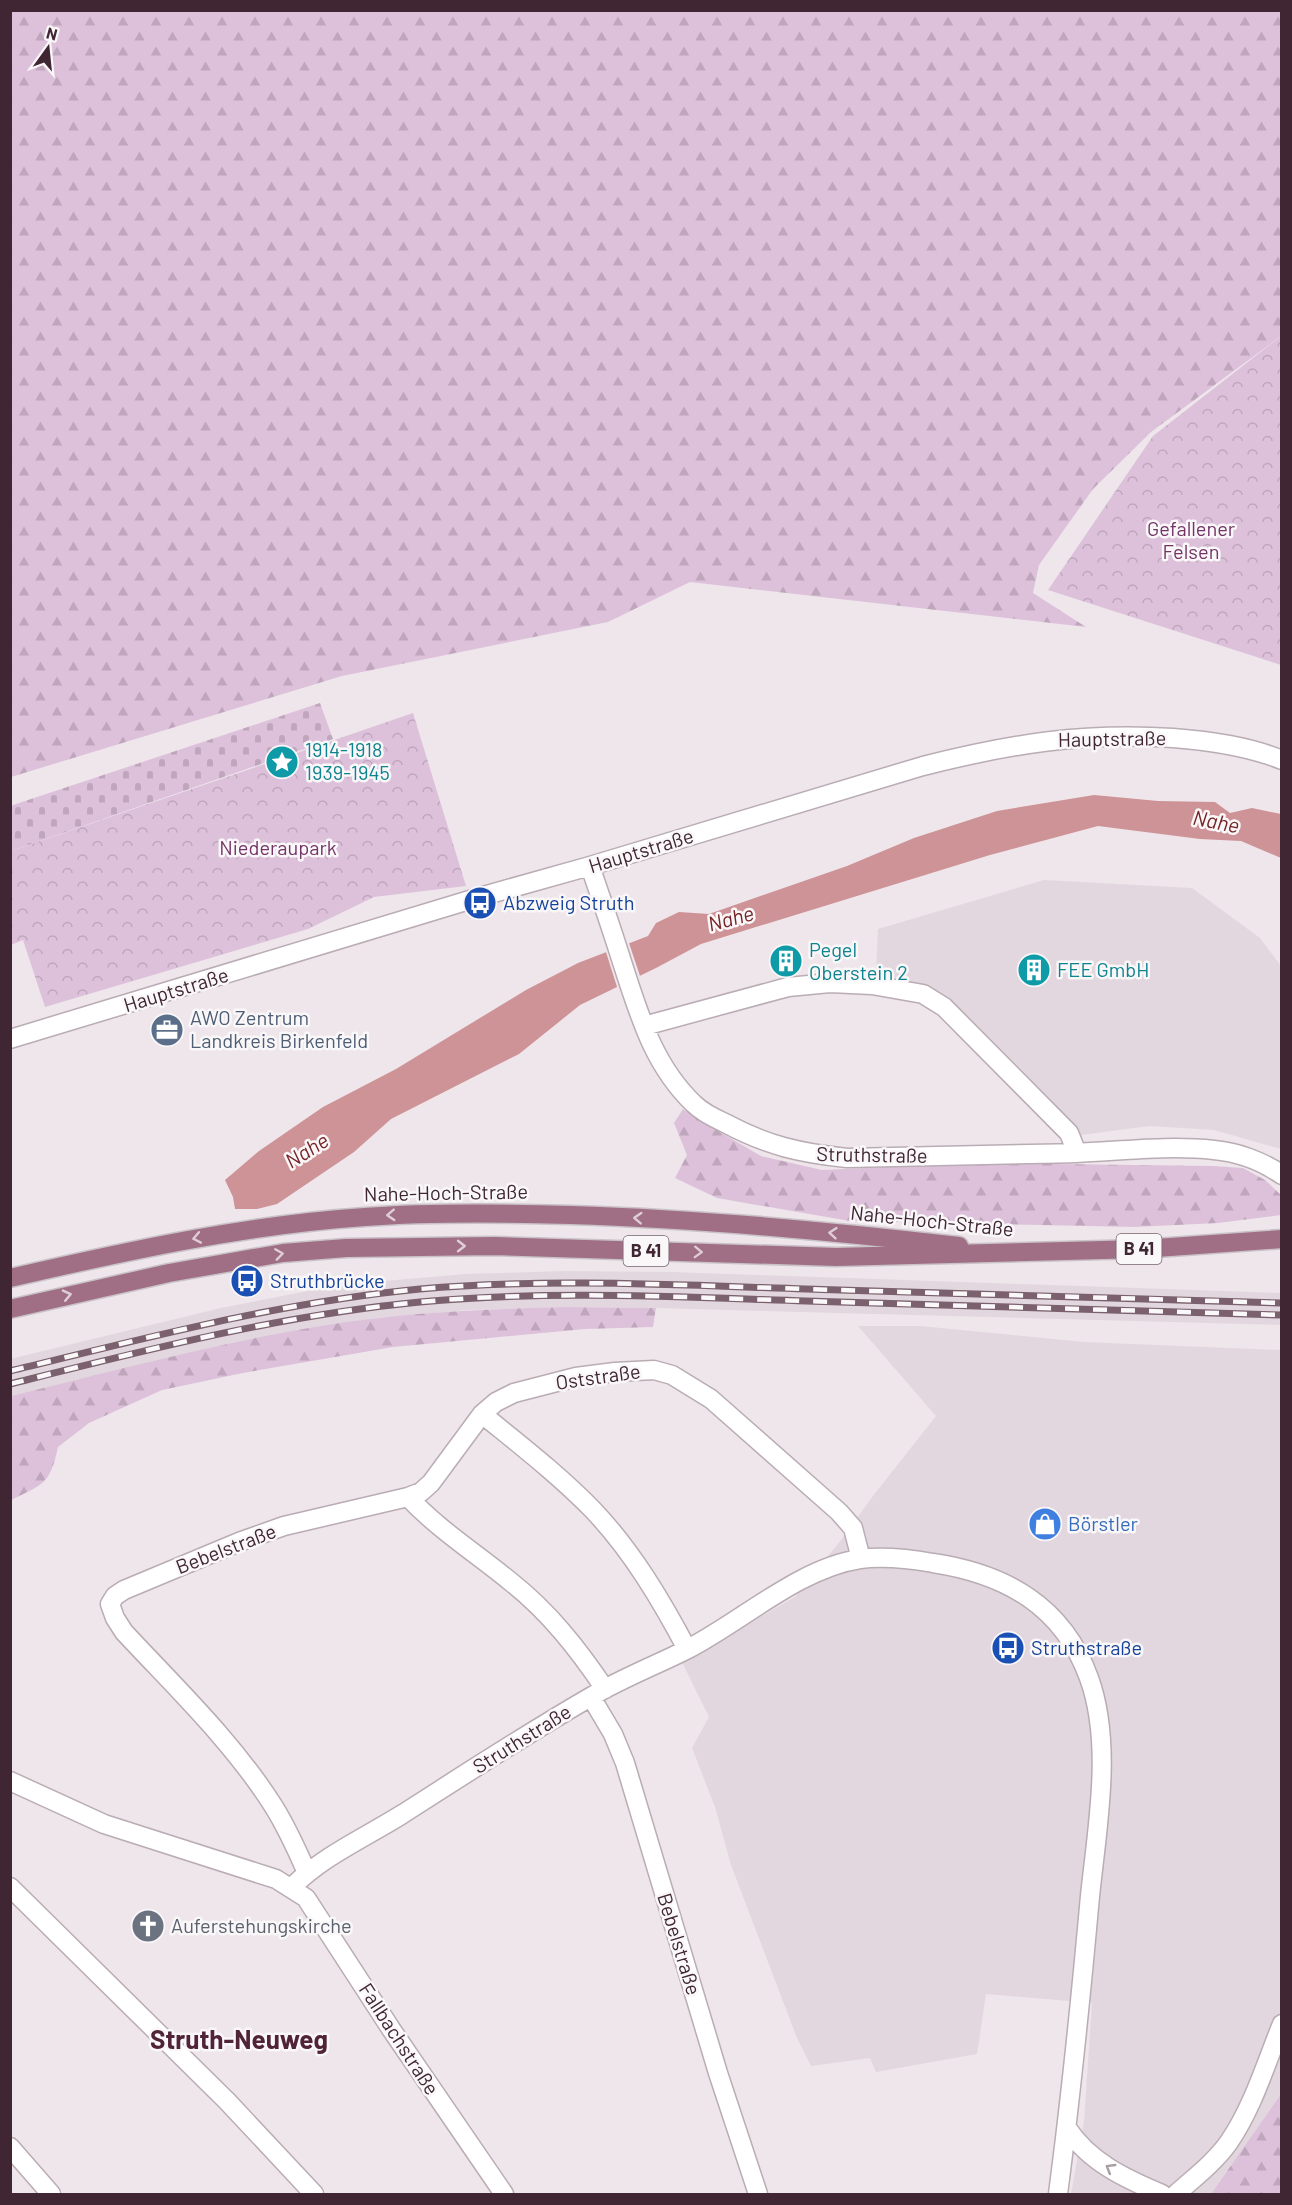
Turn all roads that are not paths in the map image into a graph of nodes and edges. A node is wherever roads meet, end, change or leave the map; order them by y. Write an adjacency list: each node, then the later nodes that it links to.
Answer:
1 (1281, 760): 2 (street, Hauptstraße)
2 (590, 866): 3 (street, Struthstraße); 4 (street, Hauptstraße)
3 (641, 1018): 5 (street, Struthstraße); 5 (street)
4 (10, 1039)
5 (1077, 1153): 6 (street, Struthstraße)
6 (1281, 1175)
7 (1281, 1239): 8 (main road, B 41)
8 (1021, 1253): 9 (main road, Nahe-Hoch-Straße / B 41, one-way to 9); 10 (main road, Nahe-Hoch-Straße / B 41, one-way to 8)
9 (10, 1278)
10 (10, 1309)
11 (482, 1414): 12 (street, Oststraße); 13 (street, Oststraße); 14 (street)
12 (408, 1497): 15 (street, Bebelstraße); 17 (street, Bebelstraße)
13 (861, 1559): 14 (street, Struthstraße); 21 (street, Struthstraße)
14 (687, 1649): 15 (street, Struthstraße)
15 (598, 1693): 17 (street, Struthstraße); 27 (street, Bebelstraße)
16 (10, 1781): 19 (street)
17 (307, 1872): 19 (street, Struthstraße)
18 (10, 1887): 25 (street)
19 (292, 1887): 26 (street, Fallbachstraße)
20 (1281, 2024): 29 (street)
21 (1067, 2128): 23 (street, Struthstraße); 28 (street, one-way to 21)
22 (10, 2147): 24 (street)
23 (1059, 2193)
24 (51, 2194)
25 (314, 2194)
26 (504, 2194)
27 (758, 2194)
28 (1162, 2194)
29 (1176, 2194)

